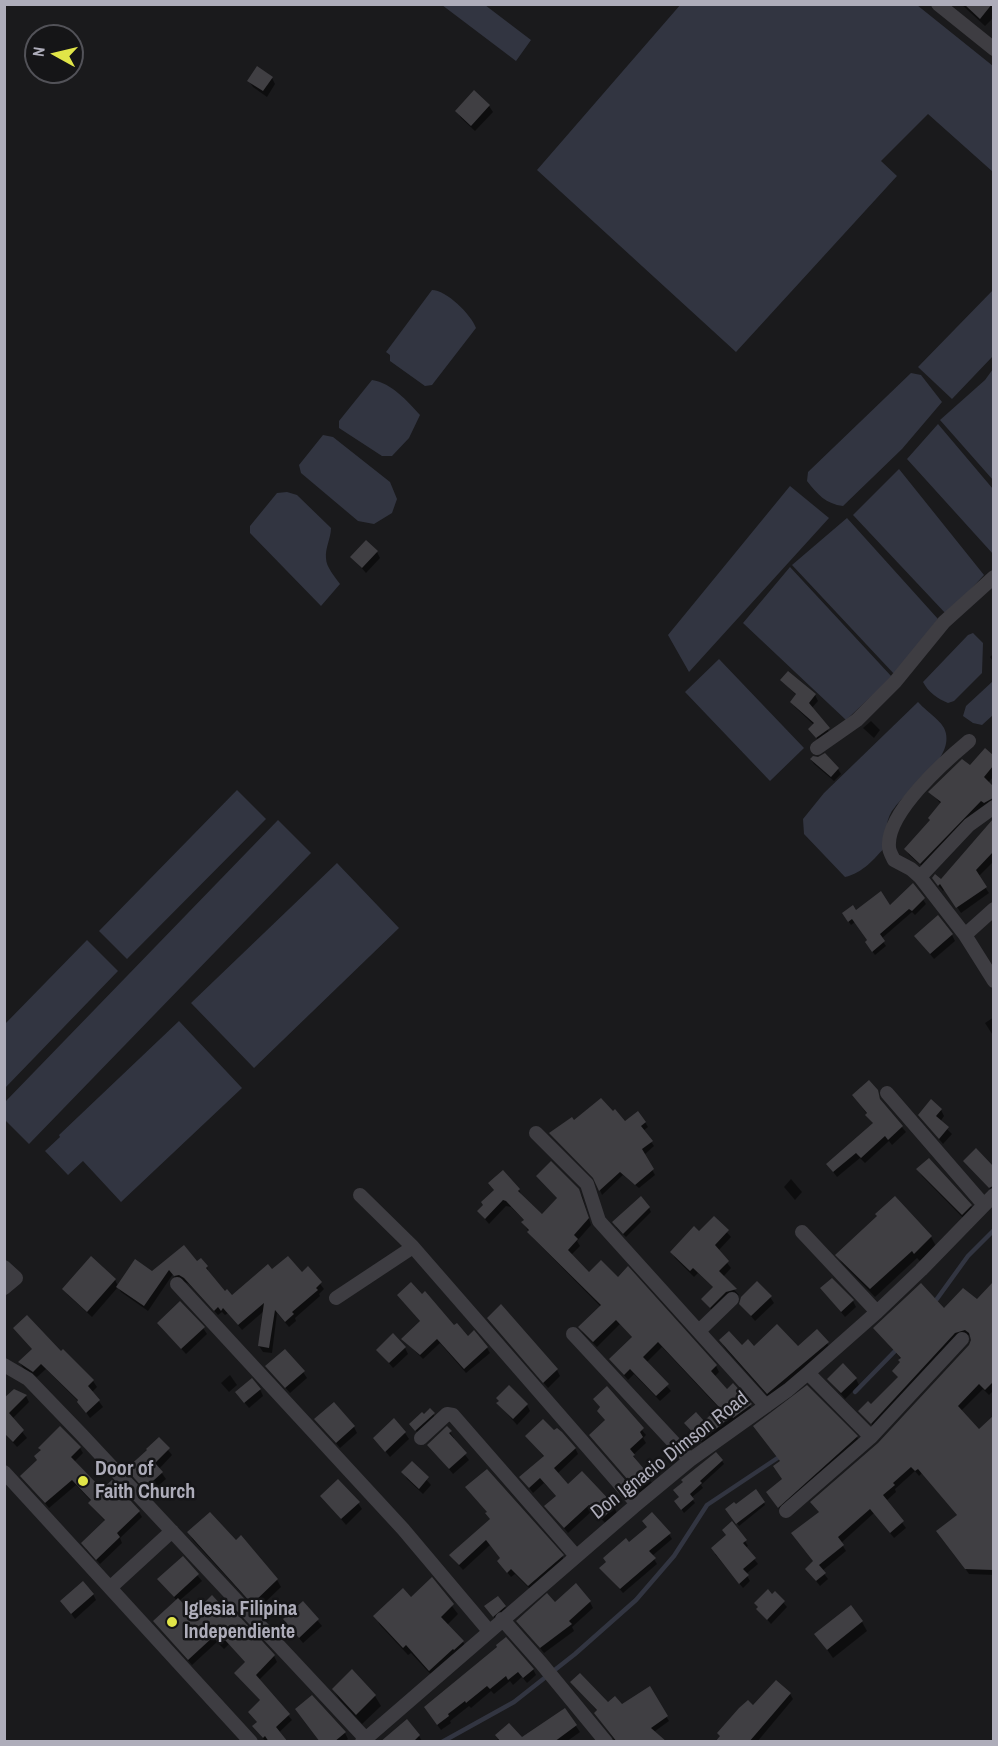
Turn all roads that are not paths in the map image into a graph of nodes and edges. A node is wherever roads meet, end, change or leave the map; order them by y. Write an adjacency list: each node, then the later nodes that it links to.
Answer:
1 (938, 4): 2 (street)
2 (993, 49)
3 (993, 577): 5 (street)
4 (969, 741): 7 (street)
5 (817, 748)
6 (993, 807): 7 (street)
7 (920, 877): 9 (street)
8 (993, 909): 9 (street)
9 (965, 935): 10 (street)
10 (993, 981)
11 (887, 1093): 15 (street)
12 (536, 1133): 24 (street)
13 (360, 1195): 17 (street)
14 (993, 1195): 15 (street, Don Ignacio Dimson Road)
15 (984, 1205): 23 (street, Don Ignacio Dimson Road)
16 (802, 1232): 23 (street)
17 (413, 1247): 21 (street); 34 (street)
18 (4, 1267): 20 (street)
19 (177, 1284): 40 (street)
20 (4, 1288)
21 (336, 1298)
22 (732, 1299): 24 (street)
23 (877, 1312): 28 (street, Don Ignacio Dimson Road)
24 (699, 1331): 29 (street)
25 (573, 1334): 32 (street)
26 (962, 1339): 30 (street)
27 (4, 1365): 36 (street)
28 (808, 1373): 29 (street, Don Ignacio Dimson Road); 30 (street)
29 (766, 1406): 32 (street, Don Ignacio Dimson Road)
30 (871, 1437): 35 (street)
31 (421, 1438): 37 (street)
32 (690, 1460): 34 (street, Don Ignacio Dimson Road)
33 (4, 1472): 38 (street)
34 (637, 1503): 37 (street, Don Ignacio Dimson Road)
35 (786, 1511)
36 (171, 1531): 38 (street); 41 (street)
37 (576, 1556): 39 (street, Don Ignacio Dimson Road)
38 (111, 1587): 42 (street)
39 (502, 1619): 40 (street, Don Ignacio Dimson Road); 43 (street)
40 (489, 1631): 41 (street, Don Ignacio Dimson Road)
41 (364, 1740)
42 (251, 1742)
43 (606, 1742)

